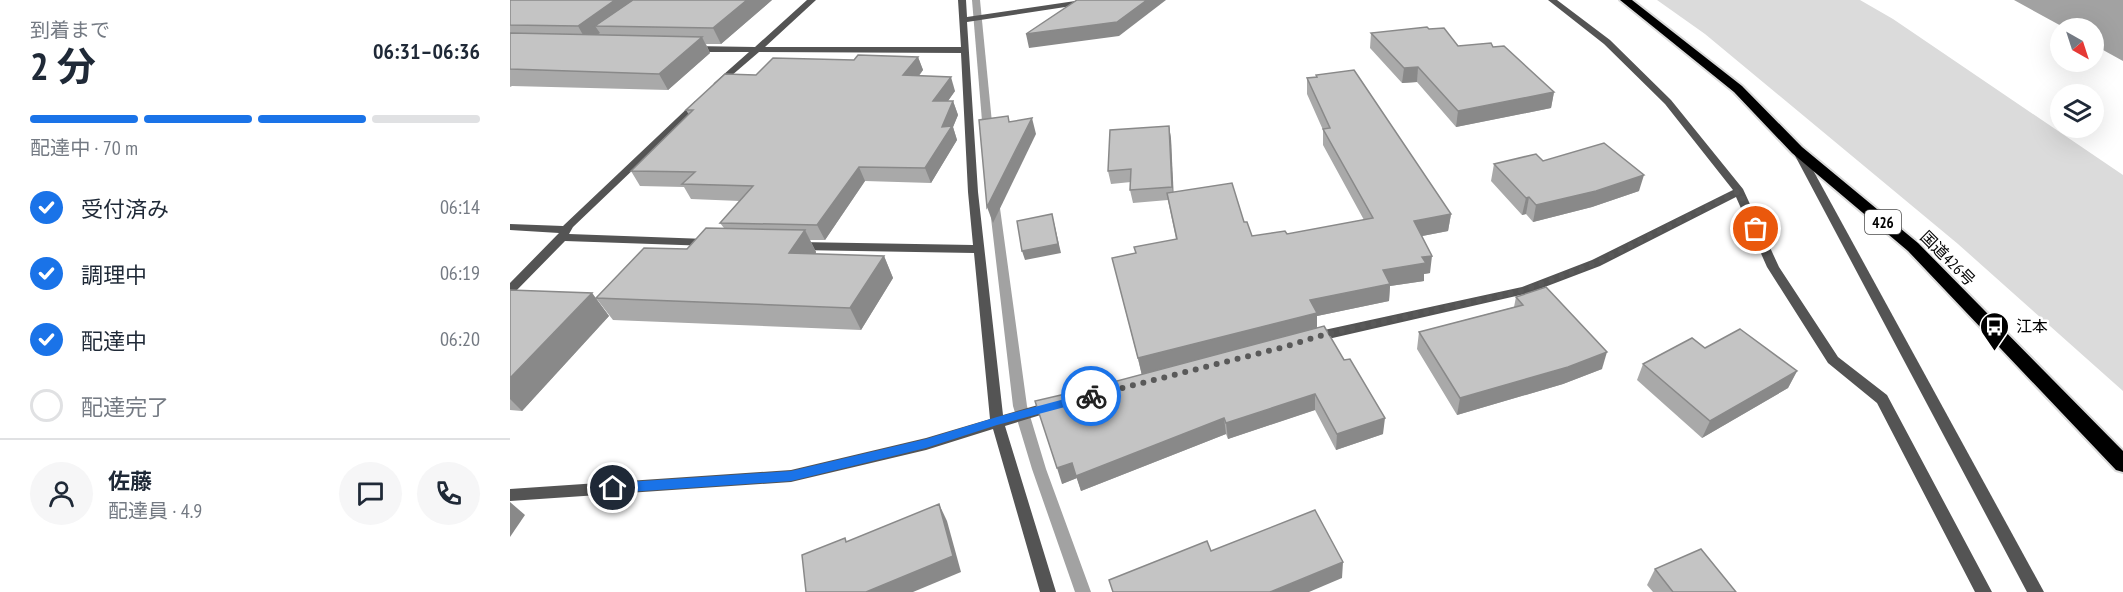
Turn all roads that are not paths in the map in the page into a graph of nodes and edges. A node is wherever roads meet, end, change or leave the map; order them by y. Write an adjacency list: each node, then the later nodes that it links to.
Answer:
1 (812, 0): 8 (street)
2 (962, 0): 6 (street)
3 (1098, 0): 6 (street)
4 (1552, 0): 11 (street)
5 (1625, 0): 10 (highway, 国道426号 / 426)
6 (963, 20): 9 (street)
7 (677, 48): 8 (street)
8 (756, 50): 9 (street); 13 (street)
9 (964, 50): 16 (street)
10 (1797, 150): 21 (highway, 国道426号 / 426); 25 (street)
11 (1739, 191): 18 (street); 24 (street)
12 (510, 227): 13 (street)
13 (564, 233): 14 (street); 17 (street)
14 (723, 244)
15 (792, 246): 16 (street)
16 (977, 249): 20 (street)
17 (510, 290)
18 (1304, 341)
19 (1062, 404): 20 (street)
20 (997, 421): 22 (street); 23 (street)
21 (2123, 464)
22 (510, 495)
23 (1048, 592)
24 (1984, 592)
25 (2036, 592)

